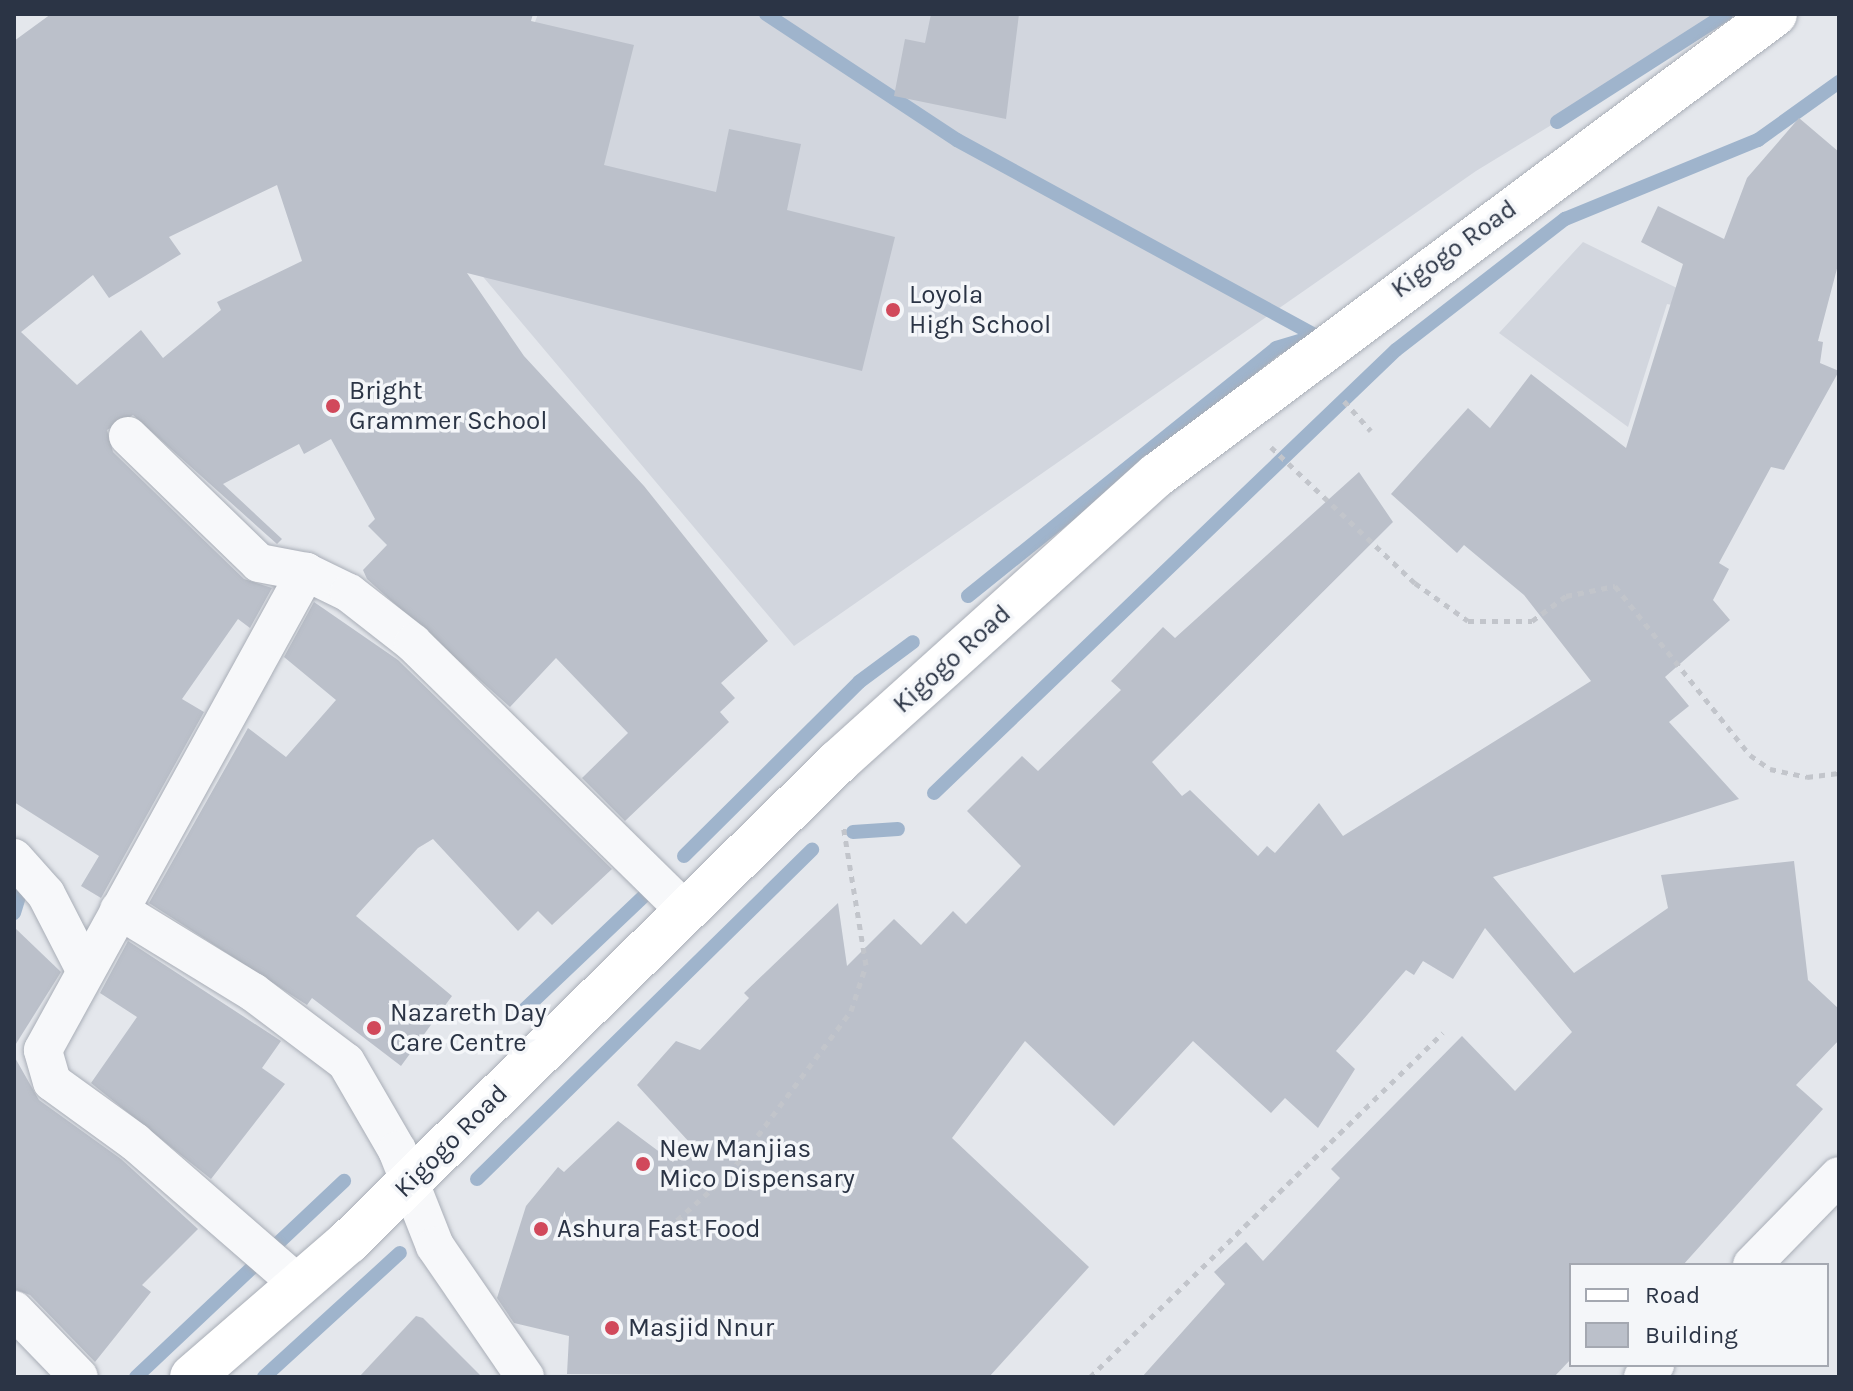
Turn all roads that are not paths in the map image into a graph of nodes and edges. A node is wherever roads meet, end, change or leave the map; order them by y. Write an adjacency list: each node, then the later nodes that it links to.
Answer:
1 (1775, 14): 6 (main road, Kigogo Road)
2 (128, 436): 3 (street)
3 (306, 572): 5 (street); 6 (street)
4 (14, 858): 7 (street)
5 (119, 910): 7 (street); 9 (street)
6 (686, 911): 9 (main road, Kigogo Road)
7 (83, 966): 11 (street)
8 (1839, 1176): 10 (street)
9 (407, 1185): 11 (main road, Kigogo Road); 15 (street)
10 (1754, 1263)
11 (296, 1282): 14 (main road, Kigogo Road)
12 (14, 1310): 13 (street)
13 (79, 1377)
14 (192, 1377)
15 (525, 1377)

